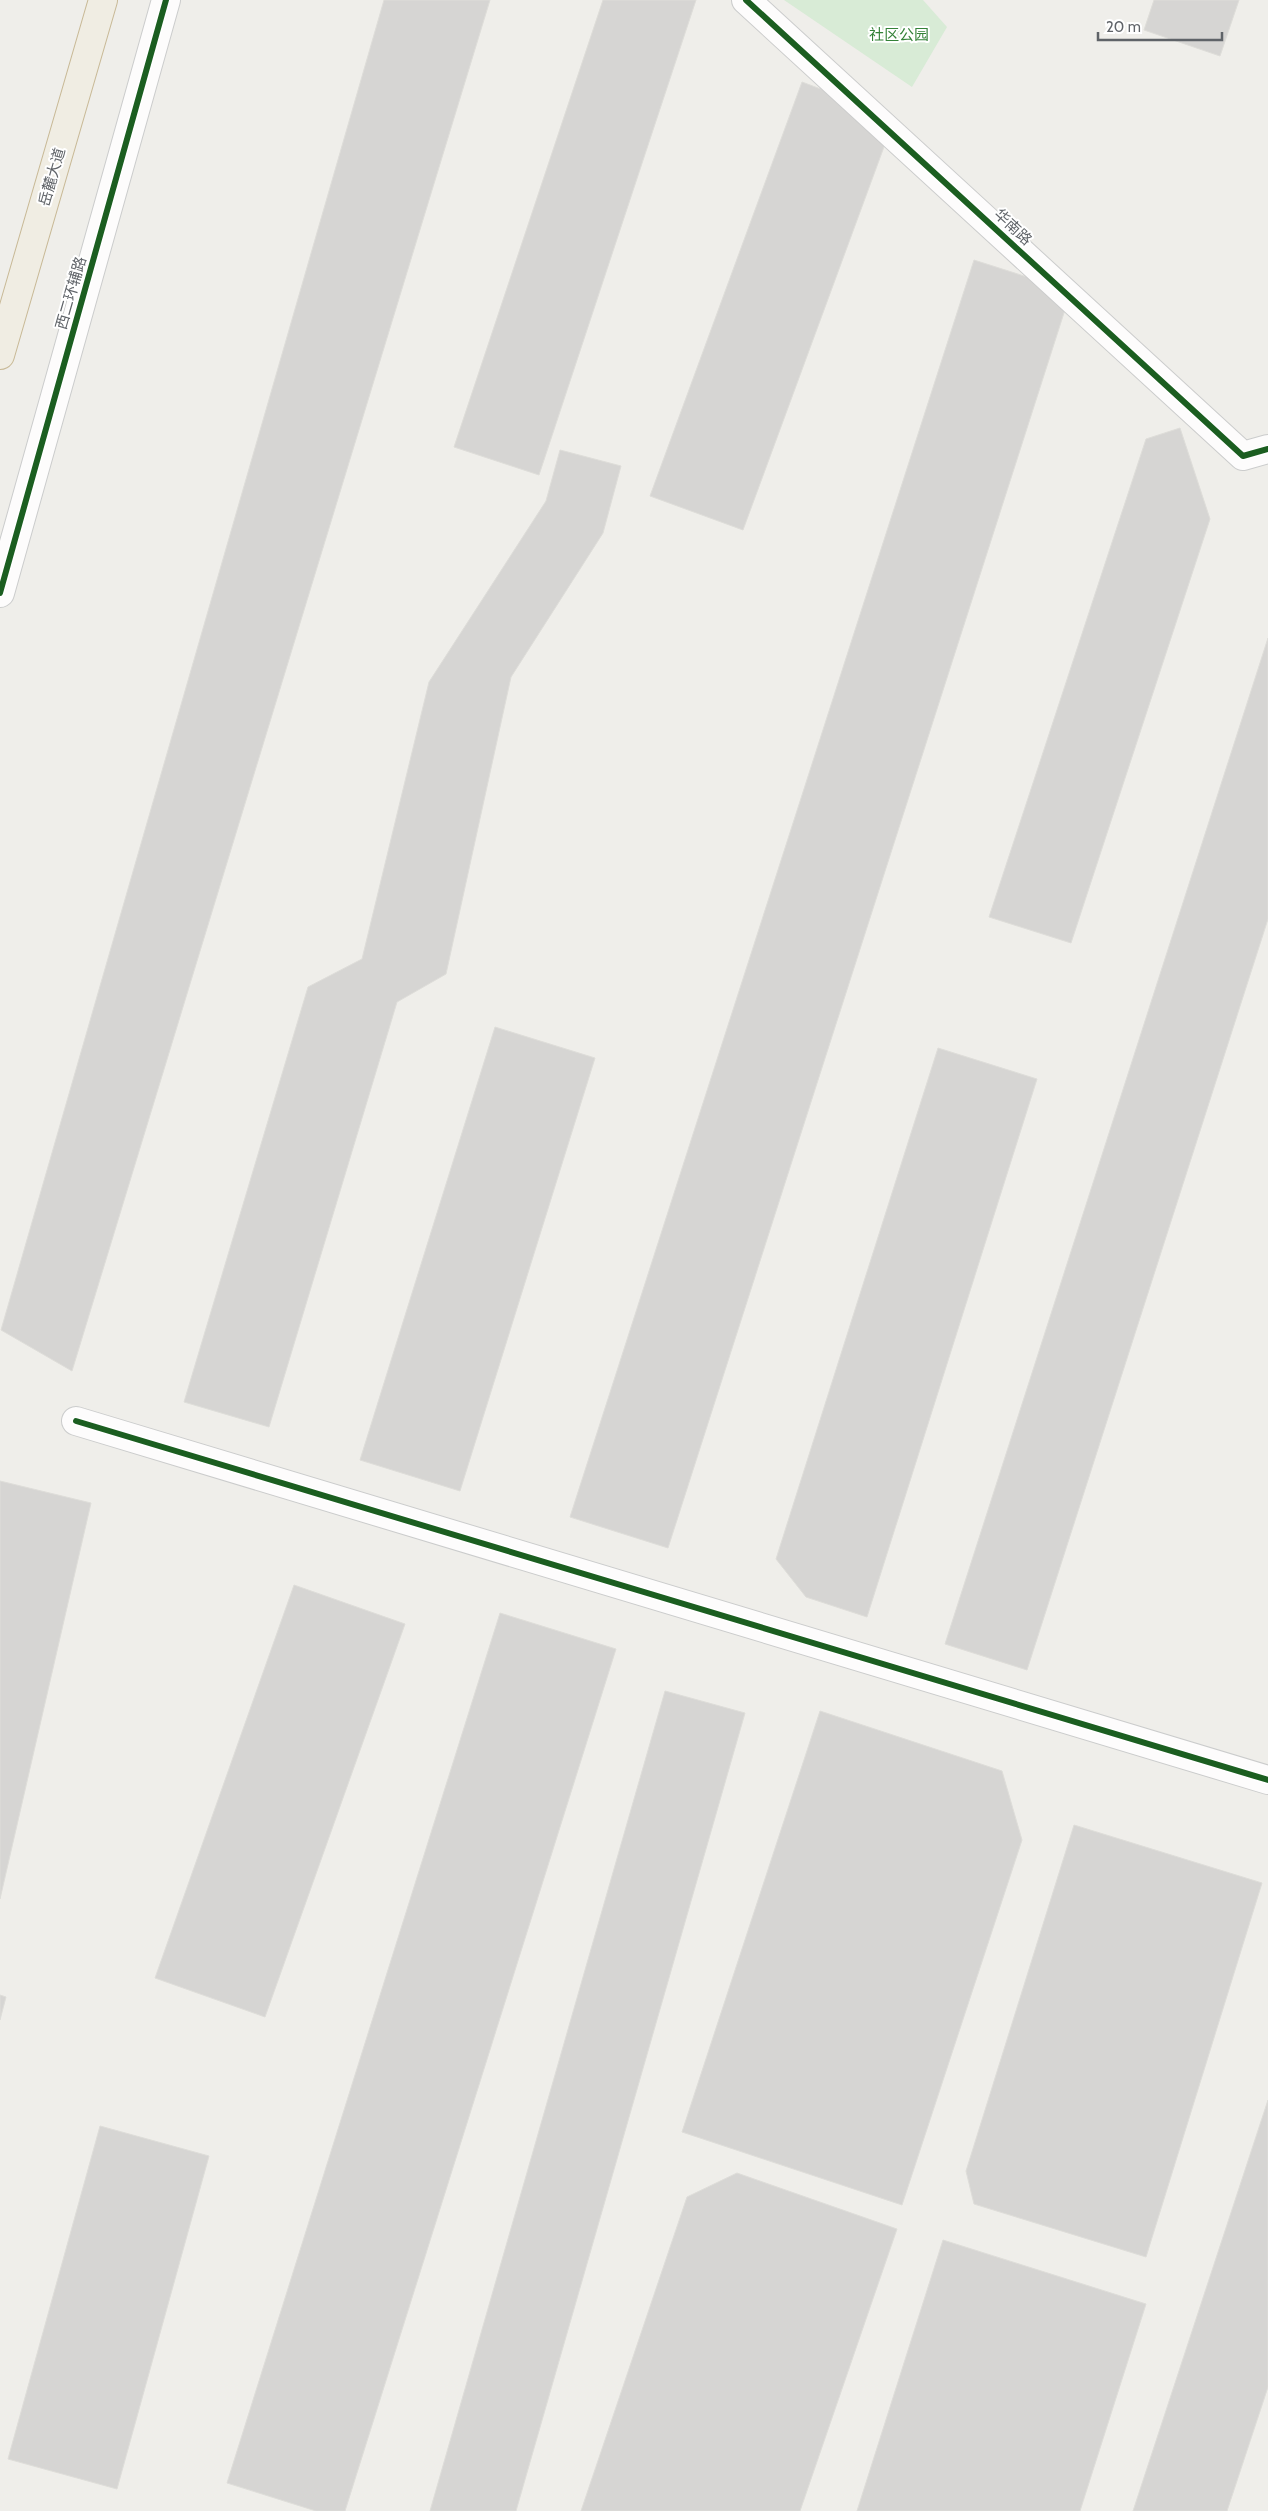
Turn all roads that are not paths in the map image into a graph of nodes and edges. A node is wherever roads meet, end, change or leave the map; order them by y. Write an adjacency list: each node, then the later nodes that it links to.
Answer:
1 (103, 0): 4 (highway, 岳麓大道)
2 (166, 0): 6 (street, 西二环辅路)
3 (746, 0): 5 (street, 华南路)
4 (0, 355)
5 (1268, 449)
6 (0, 592)
7 (76, 1421): 8 (street)
8 (1268, 1780)

